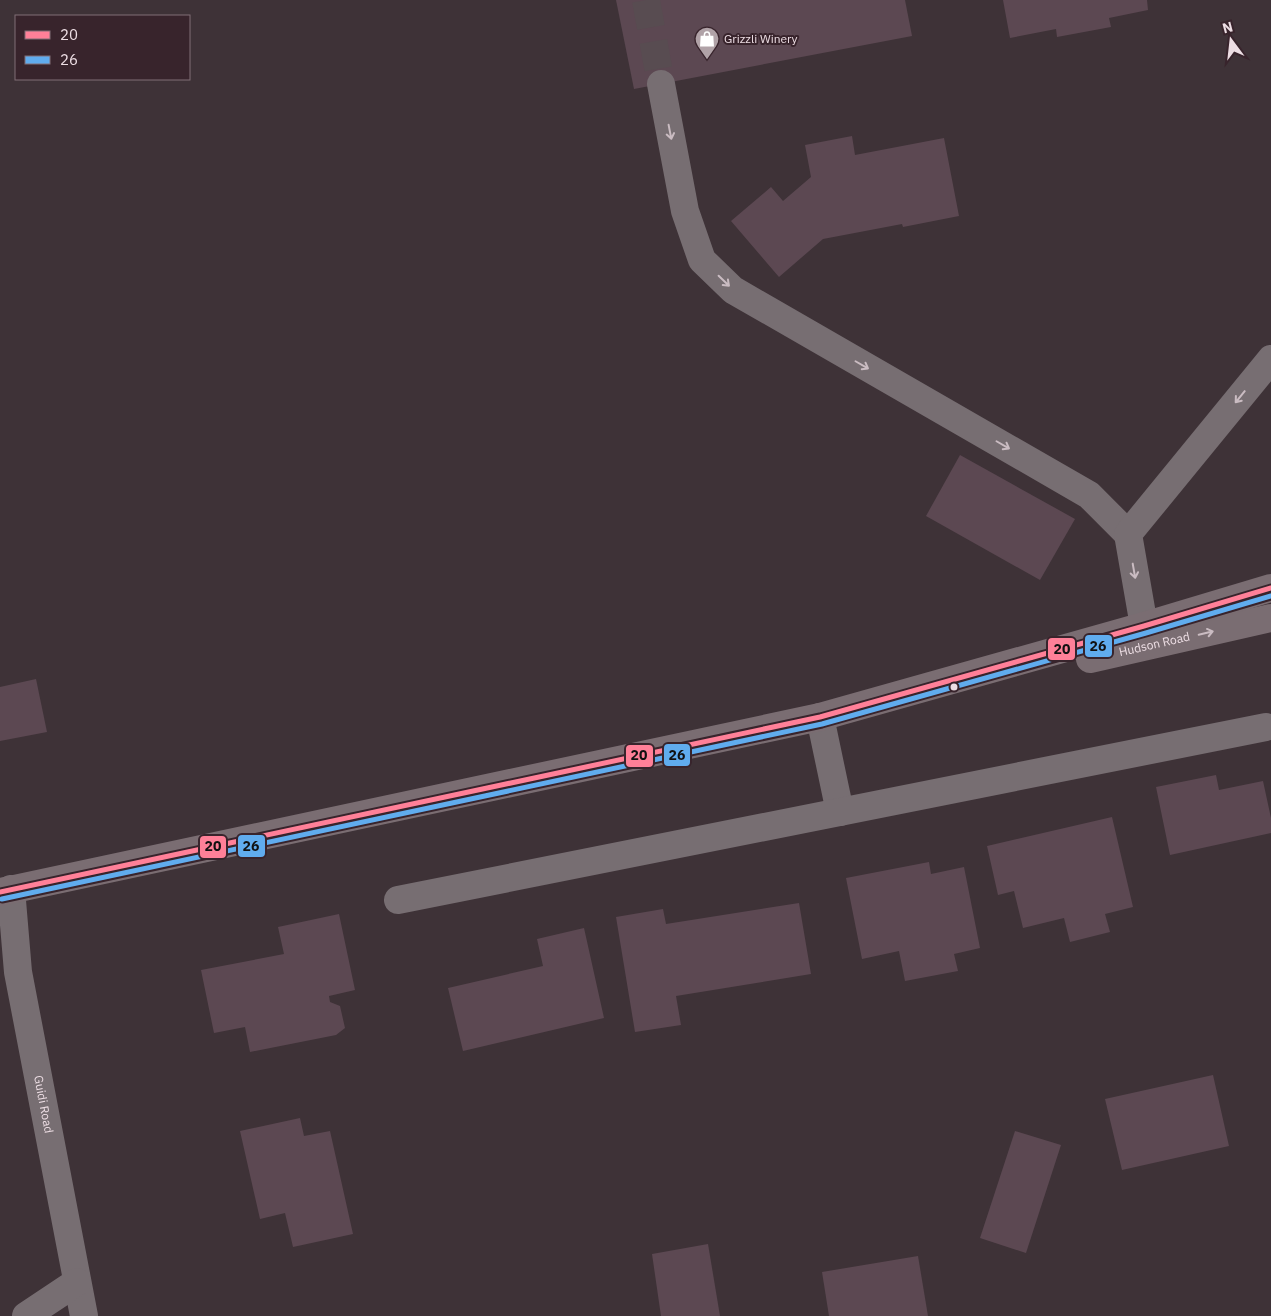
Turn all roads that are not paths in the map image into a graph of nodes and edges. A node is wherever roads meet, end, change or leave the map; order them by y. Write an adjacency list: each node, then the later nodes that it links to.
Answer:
1 (661, 84): 3 (street, one-way to 3)
2 (1271, 359): 3 (street, one-way to 3)
3 (1128, 534): 6 (street, one-way to 6)
4 (1271, 588): 6 (main road, Hudson Road)
5 (1271, 618): 7 (main road, Hudson Road, one-way to 5)
6 (1144, 626): 7 (main road, Hudson Road)
7 (827, 715): 9 (street); 10 (main road, Hudson Road)
8 (1266, 727): 9 (street)
9 (840, 812): 11 (street)
10 (6, 891): 12 (street, Guidi Road)
11 (398, 900)
12 (77, 1282): 13 (street); 14 (street, Guidi Road)
13 (26, 1316)
14 (84, 1316)

